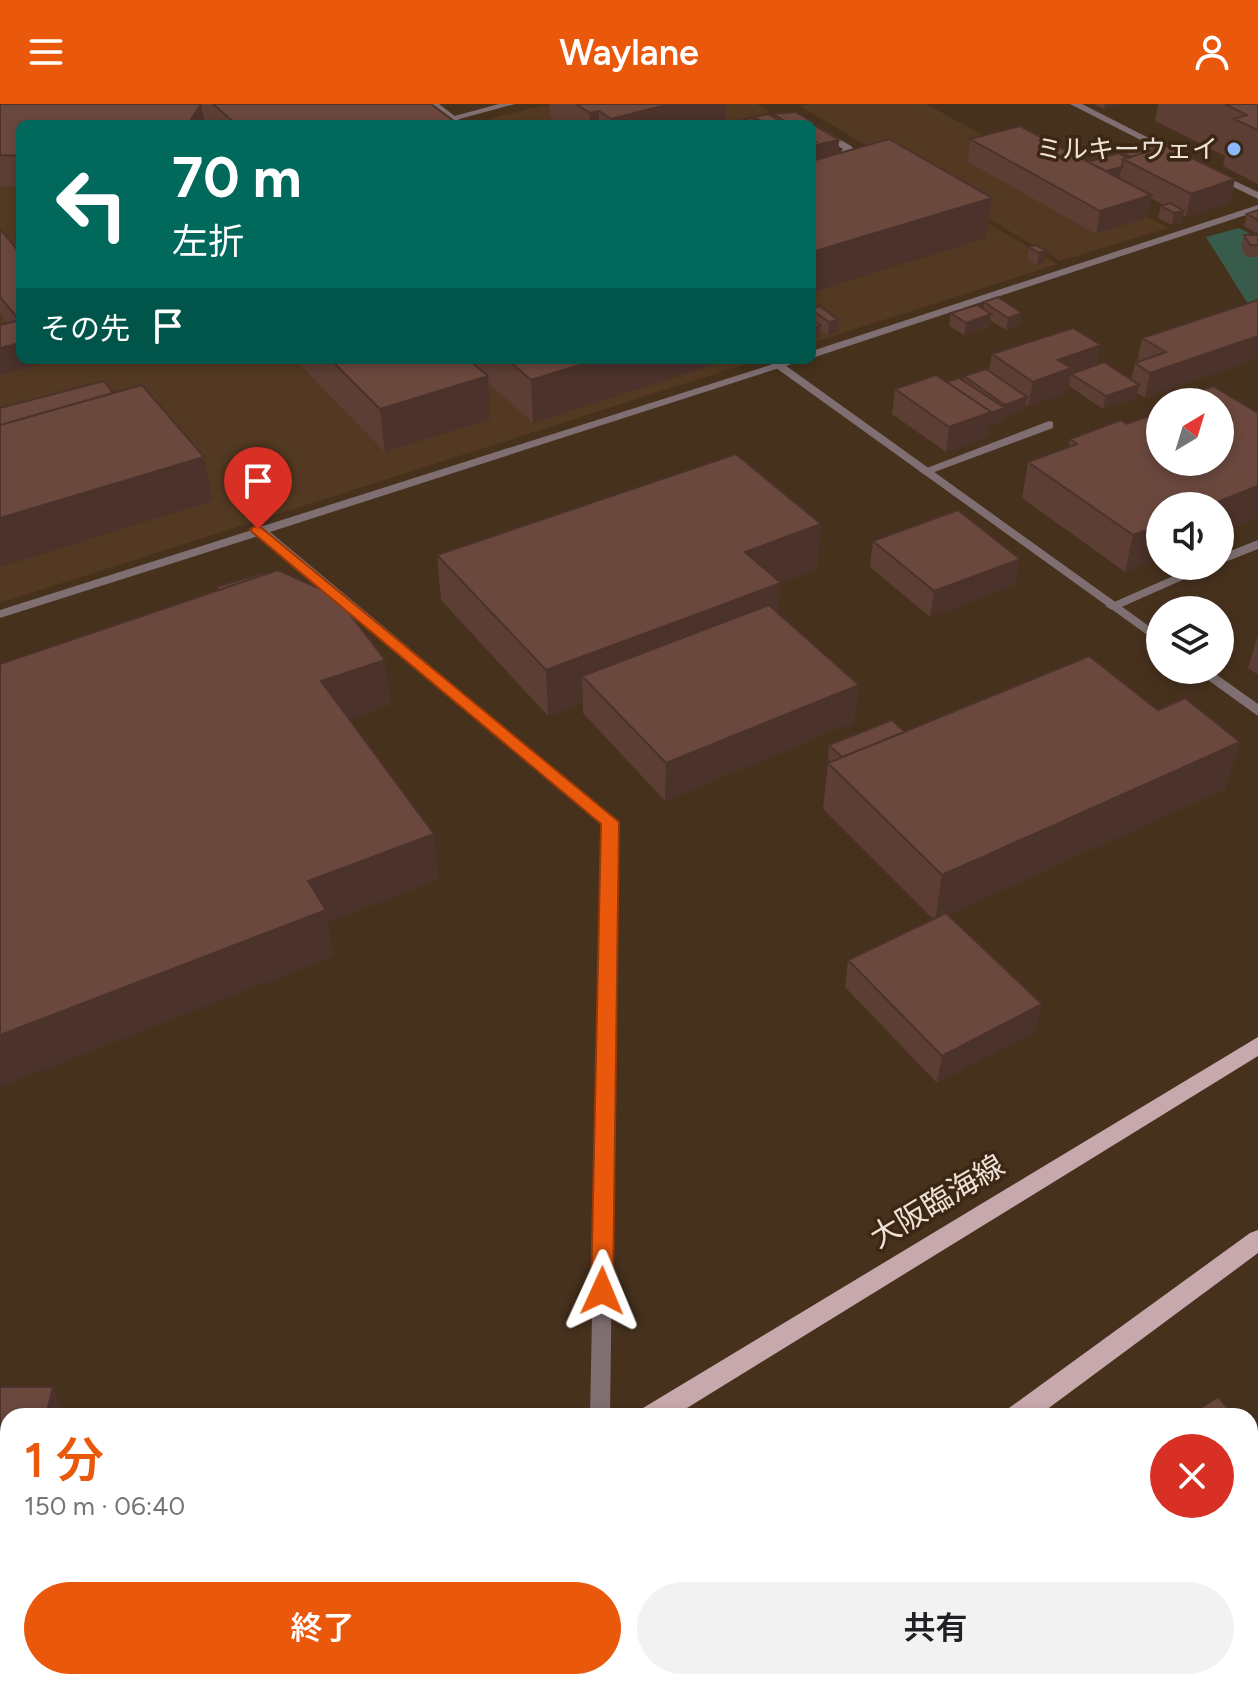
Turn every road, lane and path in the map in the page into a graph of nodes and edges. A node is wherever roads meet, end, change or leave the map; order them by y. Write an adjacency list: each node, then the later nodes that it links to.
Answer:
1 (433, 104): 5 (street)
2 (510, 104): 6 (street)
3 (1075, 104): 9 (street)
4 (799, 118): 7 (street)
5 (455, 120)
6 (459, 120)
7 (802, 120)
8 (816, 128): 10 (street)
9 (1188, 161)
10 (816, 165)
11 (1202, 168): 12 (street)
12 (1258, 196)
13 (1258, 208): 14 (street)
14 (816, 354)
15 (771, 364): 19 (street)
16 (775, 364): 18 (street)
17 (1049, 425): 18 (street)
18 (925, 471): 23 (street)
19 (258, 529): 24 (street); 30 (street)
20 (1258, 544): 21 (street)
21 (1234, 554)
22 (1174, 580): 23 (street)
23 (1112, 606): 25 (street)
24 (0, 614)
25 (1146, 630)
26 (1220, 684): 27 (street)
27 (1258, 711)
28 (1258, 1045): 31 (main road, 大阪臨海線)
29 (1258, 1240): 32 (main road)
30 (600, 1408)
31 (665, 1408)
32 (1029, 1408)

